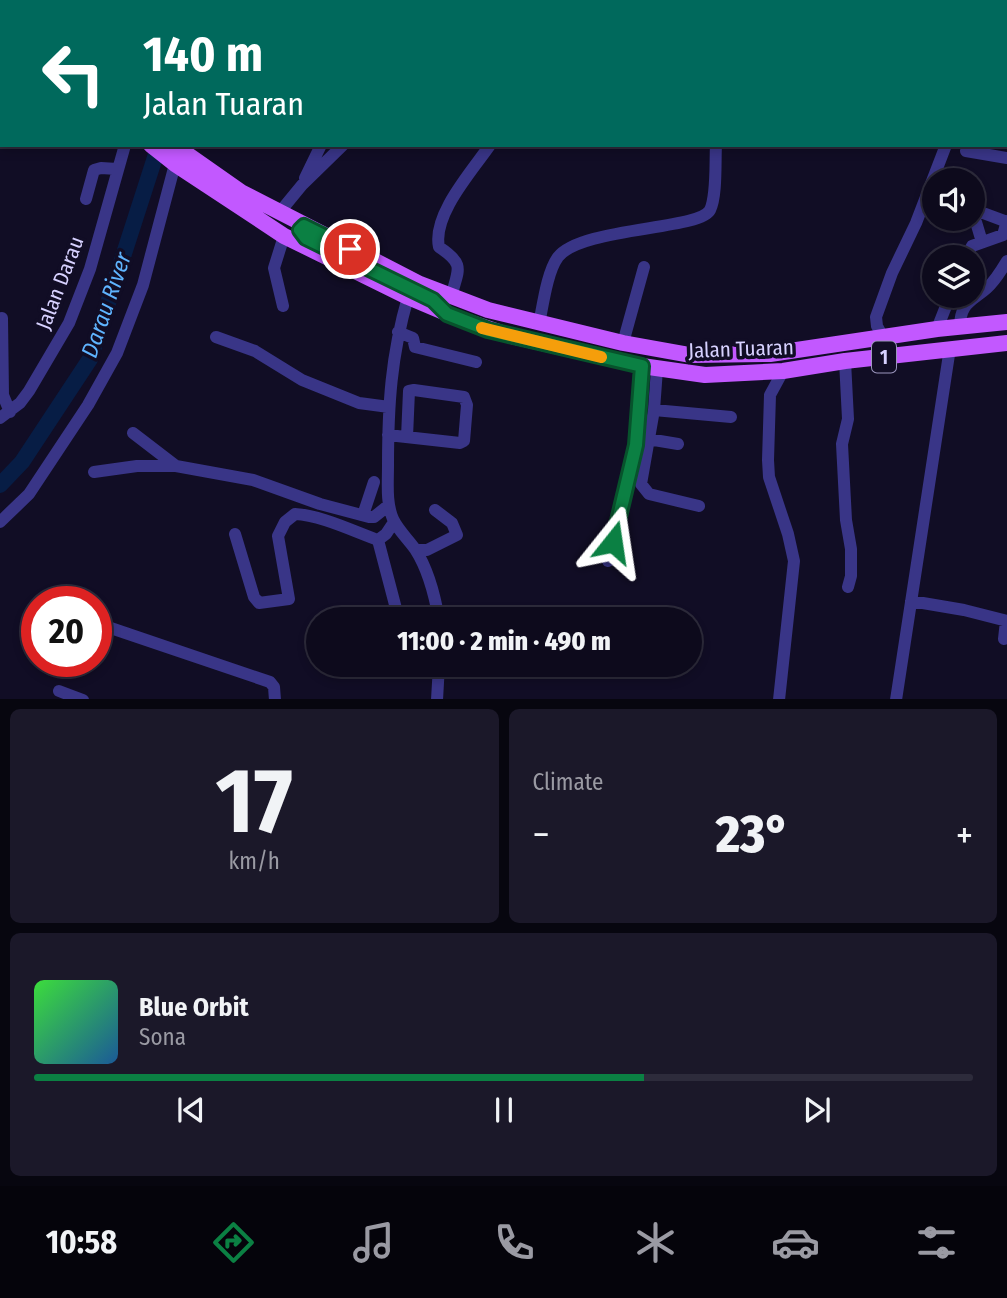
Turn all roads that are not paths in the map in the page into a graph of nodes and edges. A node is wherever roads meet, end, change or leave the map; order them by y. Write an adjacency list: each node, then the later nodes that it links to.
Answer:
1 (124, 147): 11 (street, Jalan Darau)
2 (158, 147): 9 (main road, Jalan Tuaran / 1)
3 (320, 147): 12 (street)
4 (341, 147): 12 (street)
5 (489, 147): 25 (street)
6 (716, 147): 31 (street)
7 (945, 147): 36 (street)
8 (966, 151): 10 (street)
9 (177, 153): 14 (main road, Jalan Tuaran / 1); 19 (main road, Jalan Tuaran / 1); 62 (street)
10 (1007, 158)
11 (117, 169): 13 (street); 48 (street, Jalan Darau)
12 (302, 185): 14 (street)
13 (86, 199)
14 (279, 213): 17 (main road, Jalan Tuaran / 1)
15 (985, 217): 16 (street)
16 (1007, 222): 20 (street)
17 (304, 226): 25 (main road, Jalan Tuaran / 1); 28 (main road)
18 (978, 231): 20 (street)
19 (284, 236): 24 (main road, Jalan Tuaran / 1); 26 (street)
20 (982, 242): 21 (street)
21 (974, 245)
22 (1007, 261): 32 (street)
23 (644, 267): 37 (street)
24 (408, 297): 28 (main road, Jalan Tuaran / 1); 34 (street)
25 (452, 297): 31 (main road, Jalan Tuaran / 1)
26 (284, 306)
27 (945, 308): 33 (street)
28 (447, 314): 42 (main road, Jalan Tuaran / 1)
29 (2, 317): 48 (street)
30 (1007, 322): 32 (main road, Jalan Tuaran / 1)
31 (539, 324): 37 (main road, Jalan Tuaran / 1)
32 (960, 327): 33 (main road, Jalan Tuaran / 1)
33 (937, 330): 36 (main road, Jalan Tuaran / 1)
34 (398, 332): 41 (street); 46 (street)
35 (216, 337): 46 (street)
36 (883, 337): 37 (main road, Jalan Tuaran / 1)
37 (623, 343)
38 (1007, 343): 39 (main road, Jalan Tuaran / 1)
39 (950, 348): 40 (main road, Jalan Tuaran / 1); 69 (street)
40 (845, 361): 43 (main road, Jalan Tuaran / 1); 68 (street)
41 (476, 362)
42 (650, 368): 44 (main road, Jalan Tuaran / 1); 47 (street); 67 (street)
43 (783, 371): 44 (main road, Jalan Tuaran / 1); 45 (street)
44 (761, 373): 45 (street)
45 (770, 396): 80 (street)
46 (389, 407): 51 (street)
47 (654, 410): 49 (street); 53 (street)
48 (5, 415)
49 (730, 417)
50 (133, 433): 55 (street)
51 (388, 435): 52 (street); 58 (street)
52 (407, 437): 52 (street)
53 (648, 439): 54 (street); 59 (street)
54 (678, 444)
55 (176, 466): 56 (street); 61 (street)
56 (94, 472)
57 (374, 482): 61 (street)
58 (388, 505): 61 (street); 63 (street)
59 (699, 506)
60 (435, 510): 66 (street)
61 (363, 515)
62 (0, 522)
63 (394, 522): 65 (street); 66 (street)
64 (235, 534): 65 (street)
65 (378, 540): 70 (street)
66 (416, 551): 71 (street)
67 (608, 561)
68 (848, 587)
69 (911, 601): 72 (street); 81 (street)
70 (396, 607)
71 (437, 607)
72 (1007, 621): 74 (street)
73 (112, 628): 77 (street)
74 (1004, 639)
75 (438, 677): 79 (street)
76 (59, 691): 78 (street)
77 (275, 693)
78 (83, 699)
79 (437, 699)
80 (779, 699)
81 (896, 699)

